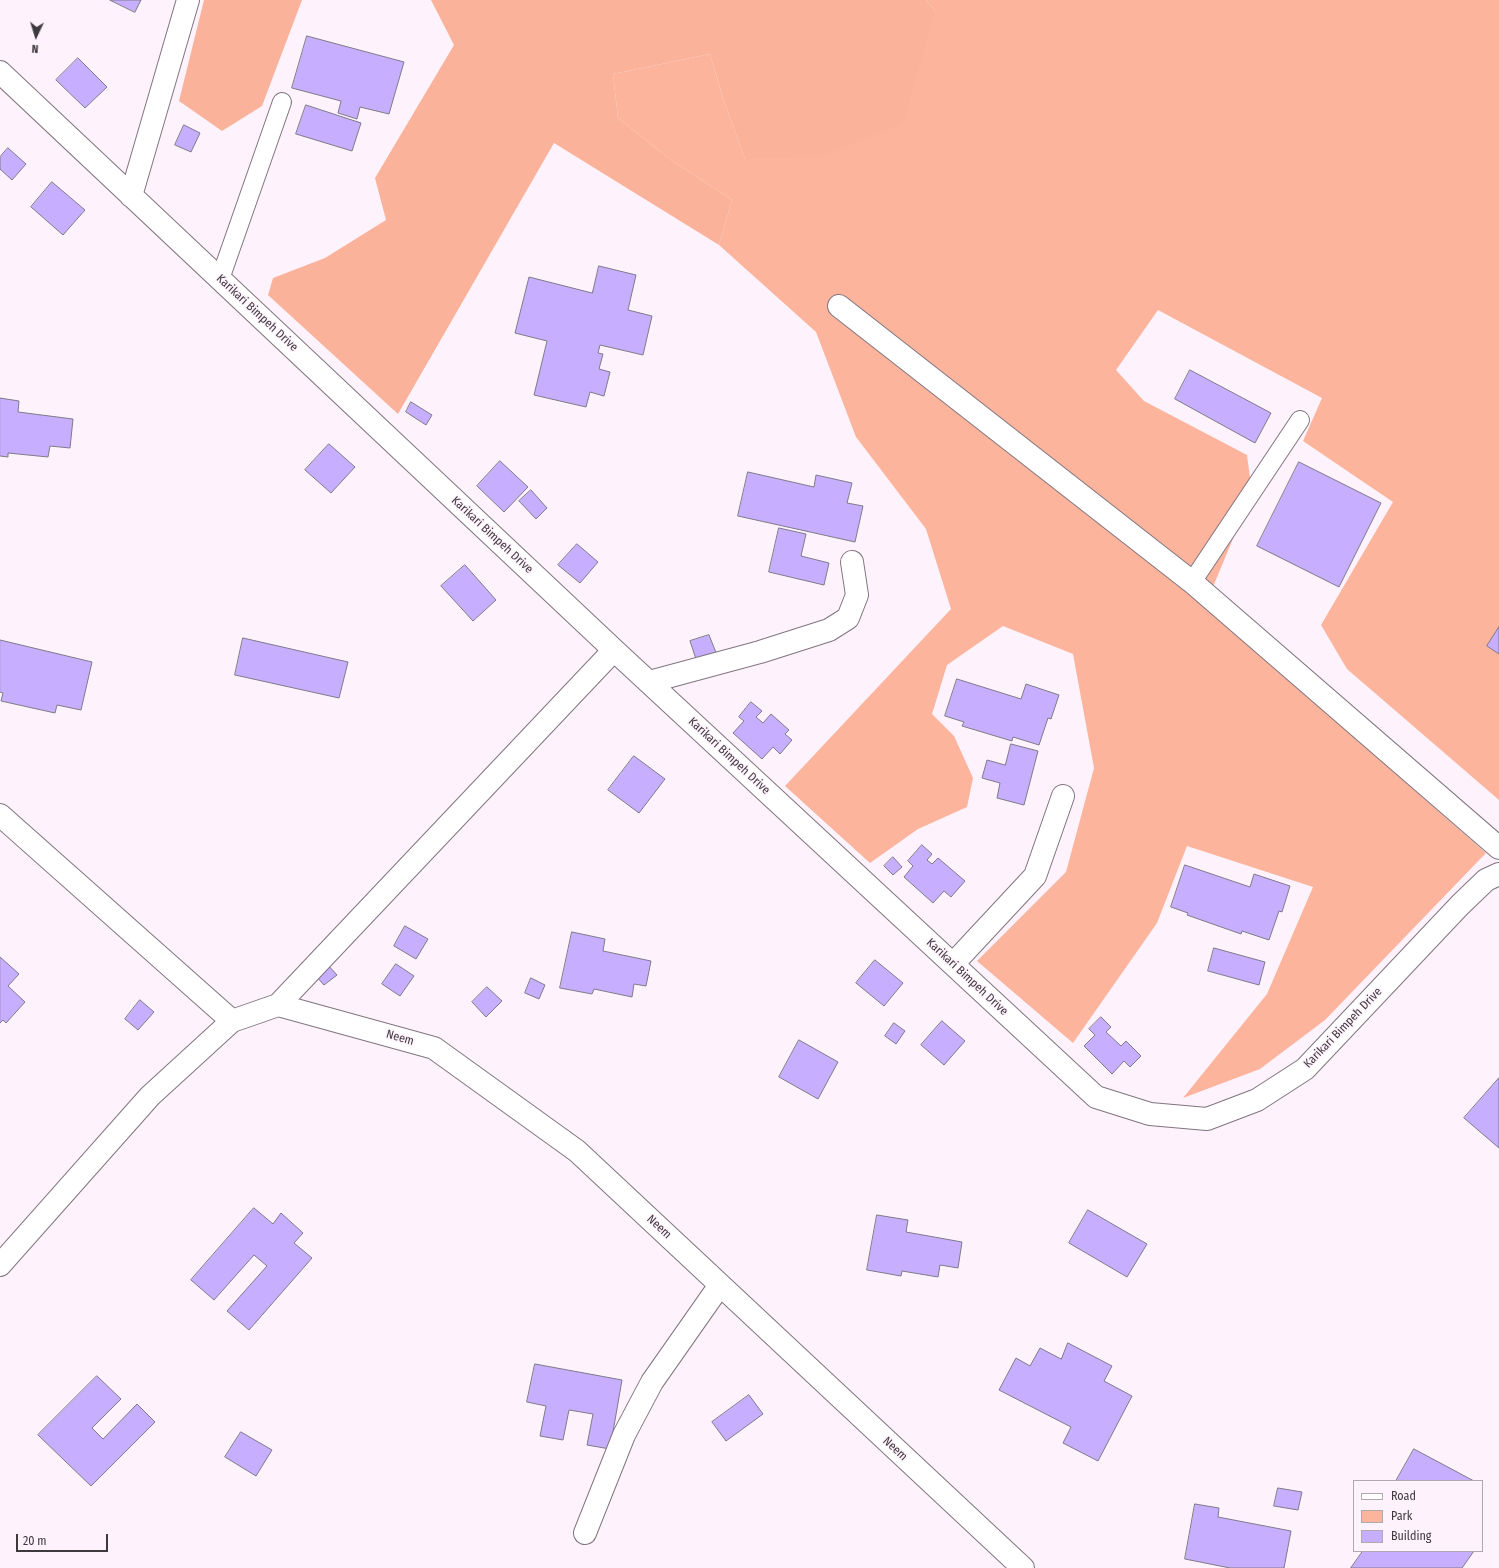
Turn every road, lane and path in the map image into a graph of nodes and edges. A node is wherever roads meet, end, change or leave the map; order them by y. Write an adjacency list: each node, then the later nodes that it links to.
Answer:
1 (188, 0): 4 (street)
2 (0, 72): 4 (street, Karikari Bimpeh Drive)
3 (282, 102): 5 (lane)
4 (131, 196): 5 (street, Karikari Bimpeh Drive)
5 (220, 279): 10 (street, Karikari Bimpeh Drive)
6 (839, 306): 9 (street)
7 (1300, 420): 9 (lane)
8 (852, 562): 11 (street)
9 (1192, 582): 14 (street)
10 (614, 650): 11 (street, Karikari Bimpeh Drive); 17 (street)
11 (649, 682): 16 (street, Karikari Bimpeh Drive)
12 (1063, 796): 16 (street)
13 (0, 815): 18 (street)
14 (1499, 848)
15 (1499, 874): 16 (street, Karikari Bimpeh Drive)
16 (953, 964)
17 (278, 1004): 18 (street); 20 (street, Neem)
18 (232, 1021): 19 (street)
19 (0, 1265)
20 (720, 1285): 21 (street); 22 (street, Neem)
21 (585, 1533)
22 (1023, 1568)

